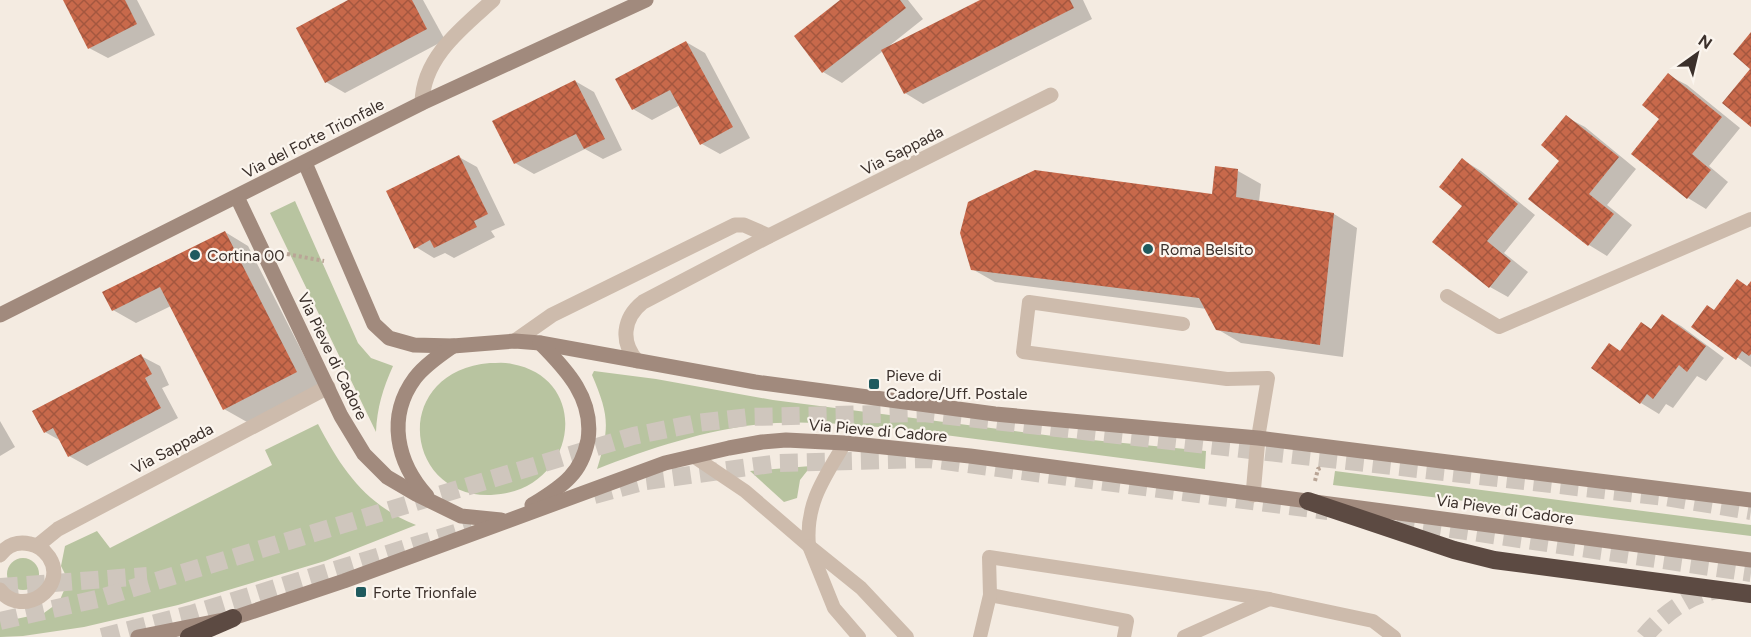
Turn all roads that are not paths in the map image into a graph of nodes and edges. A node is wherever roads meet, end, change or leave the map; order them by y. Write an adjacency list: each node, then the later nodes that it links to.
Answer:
1 (494, 0): 4 (street)
2 (646, 0): 4 (street, Via del Forte Trionfale)
3 (1051, 95): 8 (street, Via Sappada)
4 (422, 103): 5 (street, Via del Forte Trionfale)
5 (305, 163): 6 (street, Via del Forte Trionfale); 14 (street, Via Pieve di Cadore)
6 (237, 197): 10 (street, Via del Forte Trionfale); 16 (street, Via Pieve di Cadore)
7 (1751, 219): 9 (lane)
8 (769, 236): 12 (street); 15 (street, Via Sappada)
9 (1447, 296)
10 (0, 315)
11 (1183, 324): 17 (lane)
12 (515, 341): 13 (street, Via Pieve di Cadore); 14 (street, Via Pieve di Cadore)
13 (540, 343): 15 (street, Via Pieve di Cadore); 24 (street)
14 (453, 345): 22 (street, Via Pieve di Cadore)
15 (637, 361): 17 (street, Via Pieve di Cadore)
16 (328, 387): 22 (street, Via Pieve di Cadore); 25 (street, Via Sappada)
17 (1258, 438): 20 (street); 21 (street, Via Pieve di Cadore)
18 (845, 443): 19 (street, Via Pieve di Cadore); 20 (street, Via Pieve di Cadore); 26 (lane)
19 (693, 456): 24 (street, Via Pieve di Cadore); 26 (lane)
20 (1253, 495): 23 (street, Via Pieve di Cadore)
21 (1751, 500)
22 (431, 501): 24 (street, Via Pieve di Cadore)
23 (1308, 501): 28 (street, Via Pieve di Cadore); 30 (highway)
24 (509, 520): 33 (street)
25 (37, 546): 27 (street); 29 (street)
26 (809, 546): 36 (lane); 37 (lane)
27 (0, 555)
28 (1751, 560)
29 (0, 590)
30 (1751, 594)
31 (990, 595): 32 (lane); 38 (lane); 39 (lane)
32 (1269, 599): 40 (lane); 41 (lane)
33 (233, 618): 34 (street); 35 (highway)
34 (138, 637)
35 (189, 637)
36 (859, 637)
37 (907, 637)
38 (980, 637)
39 (1124, 637)
40 (1184, 637)
41 (1394, 637)

